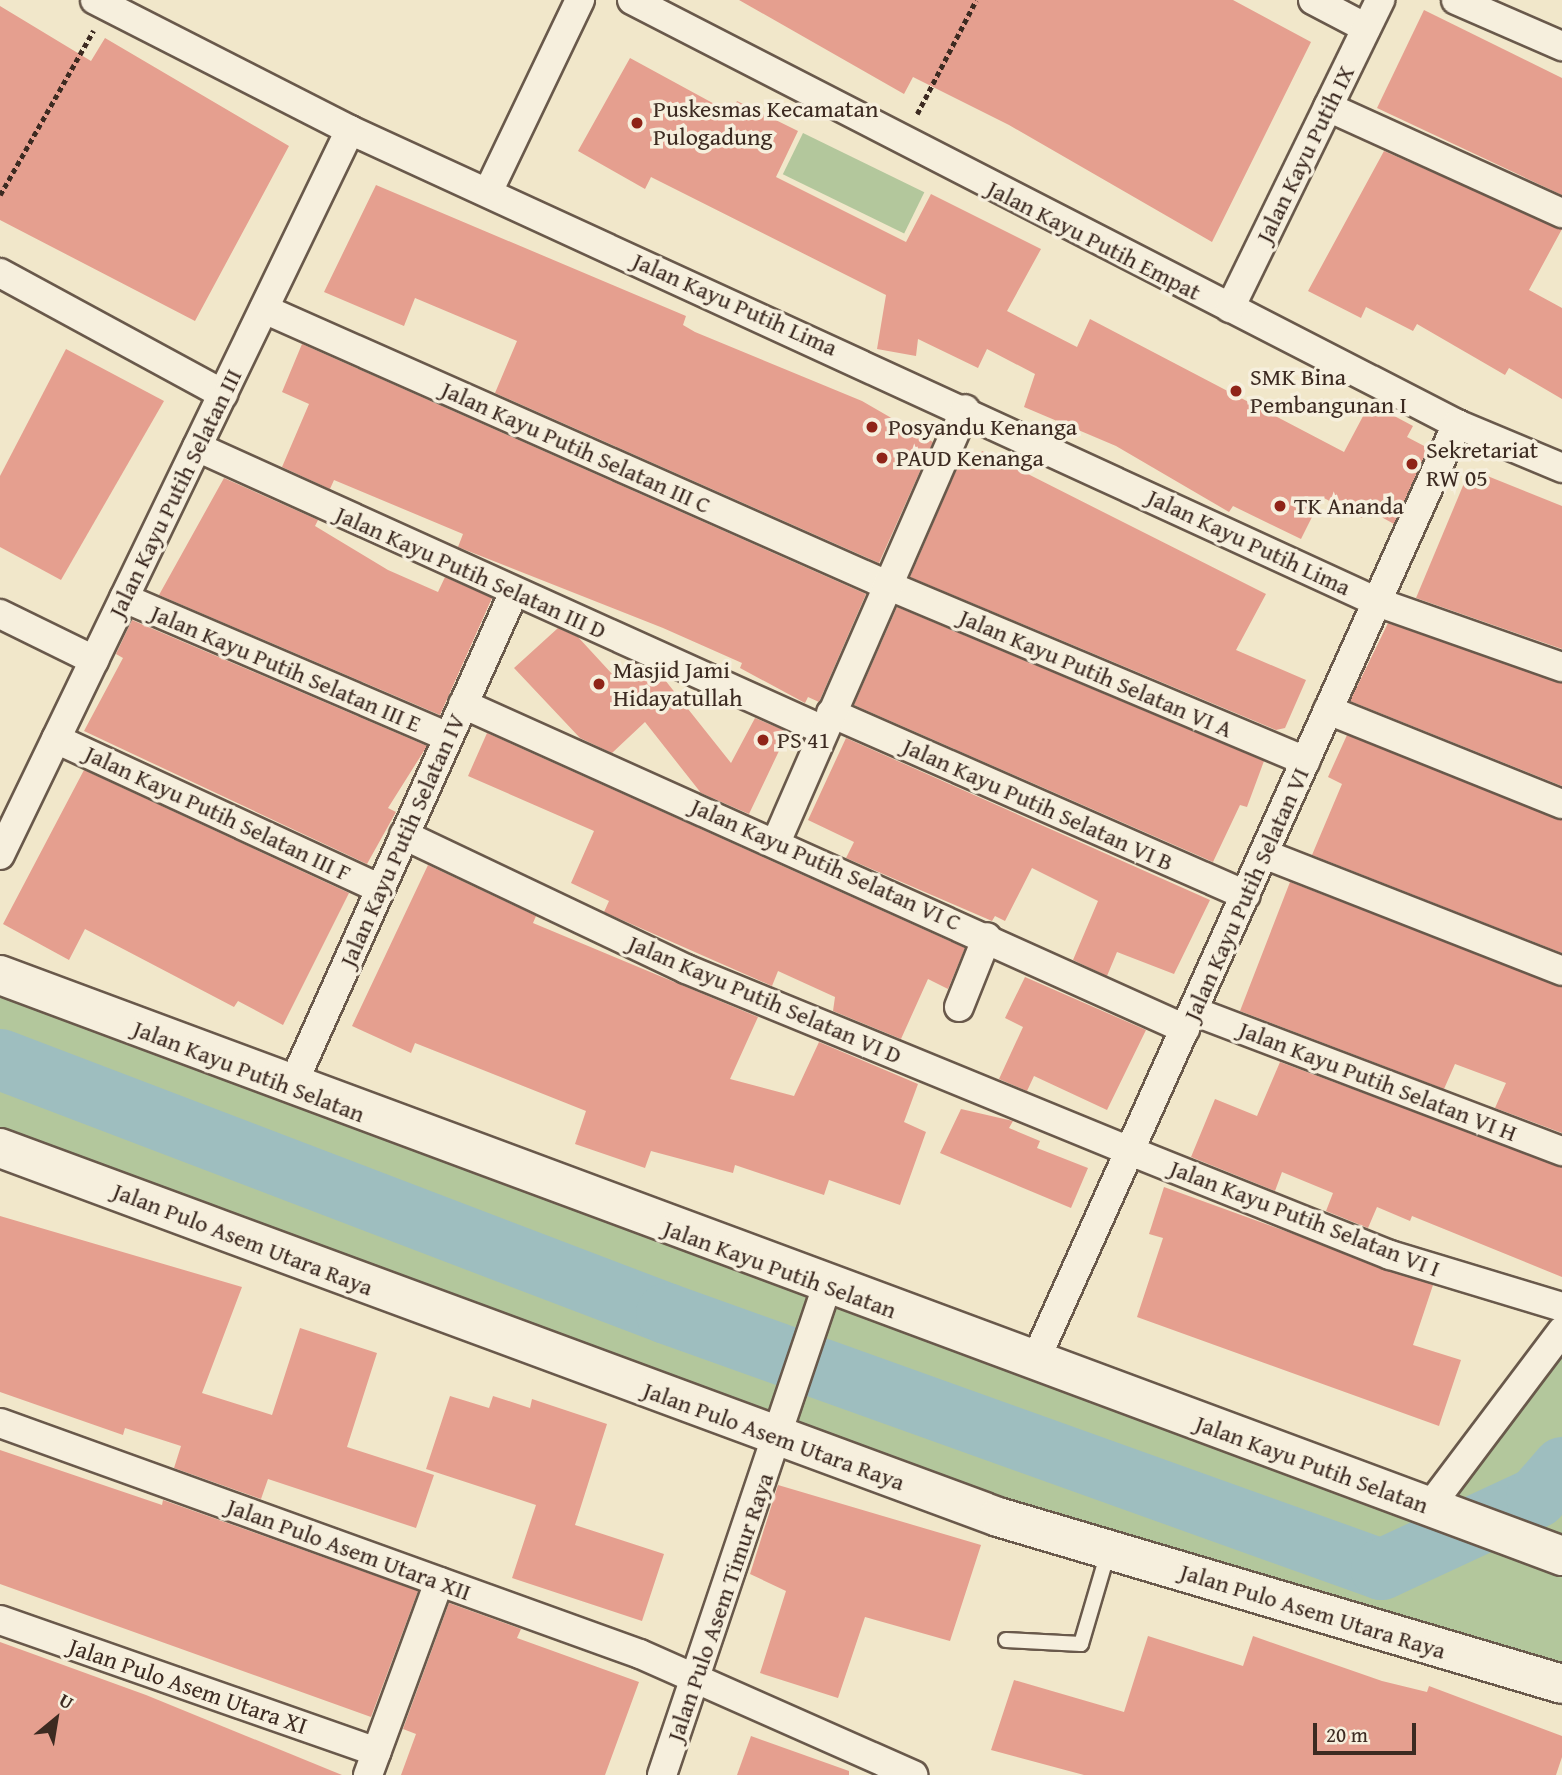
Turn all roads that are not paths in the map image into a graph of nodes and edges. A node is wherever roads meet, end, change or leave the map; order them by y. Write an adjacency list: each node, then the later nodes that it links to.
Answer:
1 (580, 0): 11 (street)
2 (632, 0): 14 (street, Jalan Kayu Putih Empat)
3 (1313, 0): 7 (street)
4 (1380, 0): 7 (street, Jalan Kayu Putih IX)
5 (1456, 0): 8 (street)
6 (101, 3): 10 (street, Jalan Kayu Putih Lima)
7 (1366, 28): 9 (street, Jalan Kayu Putih IX)
8 (1562, 46)
9 (1328, 107): 12 (street); 14 (street, Jalan Kayu Putih IX)
10 (350, 130): 11 (street, Jalan Kayu Putih Lima); 15 (street, Jalan Kayu Putih Selatan III)
11 (488, 192): 17 (street, Jalan Kayu Putih Lima)
12 (1562, 213)
13 (0, 273): 16 (street)
14 (1230, 308): 18 (street, Jalan Kayu Putih Empat)
15 (264, 309): 16 (street, Jalan Kayu Putih Selatan III); 21 (street, Jalan Kayu Putih Selatan III C)
16 (223, 394): 19 (street, Jalan Kayu Putih Selatan III)
17 (965, 409): 21 (street); 24 (street, Jalan Kayu Putih Lima)
18 (1457, 424): 20 (street, Jalan Kayu Putih Empat); 24 (street, Jalan Kayu Putih Selatan VI)
19 (197, 447): 22 (street, Jalan Kayu Putih Selatan III D); 23 (street, Jalan Kayu Putih Selatan III)
20 (1562, 468)
21 (887, 585): 30 (street); 33 (street, Jalan Kayu Putih Selatan VI A)
22 (514, 592): 28 (street, Jalan Kayu Putih Selatan IV); 30 (street, Jalan Kayu Putih Selatan III D)
23 (124, 598): 26 (street, Jalan Kayu Putih Selatan III); 31 (street, Jalan Kayu Putih Selatan III E)
24 (1377, 602): 27 (street, Jalan Kayu Putih Lima); 29 (street, Jalan Kayu Putih Selatan VI)
25 (0, 614): 26 (street)
26 (94, 660): 32 (street, Jalan Kayu Putih Selatan III)
27 (1562, 667)
28 (463, 704): 31 (street, Jalan Kayu Putih Selatan IV); 36 (street, Jalan Kayu Putih Selatan VI C)
29 (1328, 710): 33 (street, Jalan Kayu Putih Selatan VI); 34 (street)
30 (827, 721): 36 (street); 40 (street, Jalan Kayu Putih Selatan VI B)
31 (449, 737): 35 (street, Jalan Kayu Putih Selatan IV)
32 (56, 739): 38 (street, Jalan Kayu Putih Selatan III); 39 (street, Jalan Kayu Putih Selatan III F)
33 (1306, 761): 37 (street, Jalan Kayu Putih Selatan VI)
34 (1562, 804)
35 (404, 835): 39 (street, Jalan Kayu Putih Selatan IV); 48 (street, Jalan Kayu Putih Selatan VI D)
36 (777, 840): 41 (street, Jalan Kayu Putih Selatan VI C)
37 (1264, 854): 40 (street, Jalan Kayu Putih Selatan VI); 42 (street)
38 (0, 855)
39 (379, 888): 46 (street, Jalan Kayu Putih Selatan IV)
40 (1246, 895): 45 (street, Jalan Kayu Putih Selatan VI)
41 (987, 937): 44 (street); 45 (street, Jalan Kayu Putih Selatan VI C)
42 (1562, 971)
43 (0, 975): 46 (street, Jalan Kayu Putih Selatan)
44 (959, 1007)
45 (1189, 1020): 48 (street, Jalan Kayu Putih Selatan VI); 49 (street, Jalan Kayu Putih Selatan VI H)
46 (291, 1088): 50 (street, Jalan Kayu Putih Selatan)
47 (0, 1148): 55 (street, Jalan Pulo Asem Utara Raya)
48 (1130, 1151): 51 (street, Jalan Kayu Putih Selatan VI I); 53 (street, Jalan Kayu Putih Selatan VI)
49 (1562, 1151)
50 (827, 1286): 53 (street, Jalan Kayu Putih Selatan); 55 (street, Jalan Pulo Asem Timur Raya)
51 (1562, 1307)
52 (1562, 1331): 56 (street)
53 (1034, 1363): 56 (street, Jalan Kayu Putih Selatan)
54 (0, 1423): 59 (street, Jalan Pulo Asem Utara XII)
55 (777, 1438): 57 (street, Jalan Pulo Asem Utara Raya); 62 (street, Jalan Pulo Asem Timur Raya)
56 (1436, 1508): 58 (street, Jalan Kayu Putih Selatan)
57 (1109, 1550): 61 (lane); 63 (street, Jalan Pulo Asem Utara Raya)
58 (1558, 1555)
59 (439, 1582): 62 (street, Jalan Pulo Asem Utara XII); 64 (street)
60 (0, 1620): 64 (street, Jalan Pulo Asem Utara XI)
61 (1006, 1640)
62 (697, 1680): 65 (street, Jalan Pulo Asem Timur Raya); 66 (street, Jalan Pulo Asem Utara XII)
63 (1562, 1684)
64 (372, 1763)
65 (662, 1775)
66 (913, 1775)

